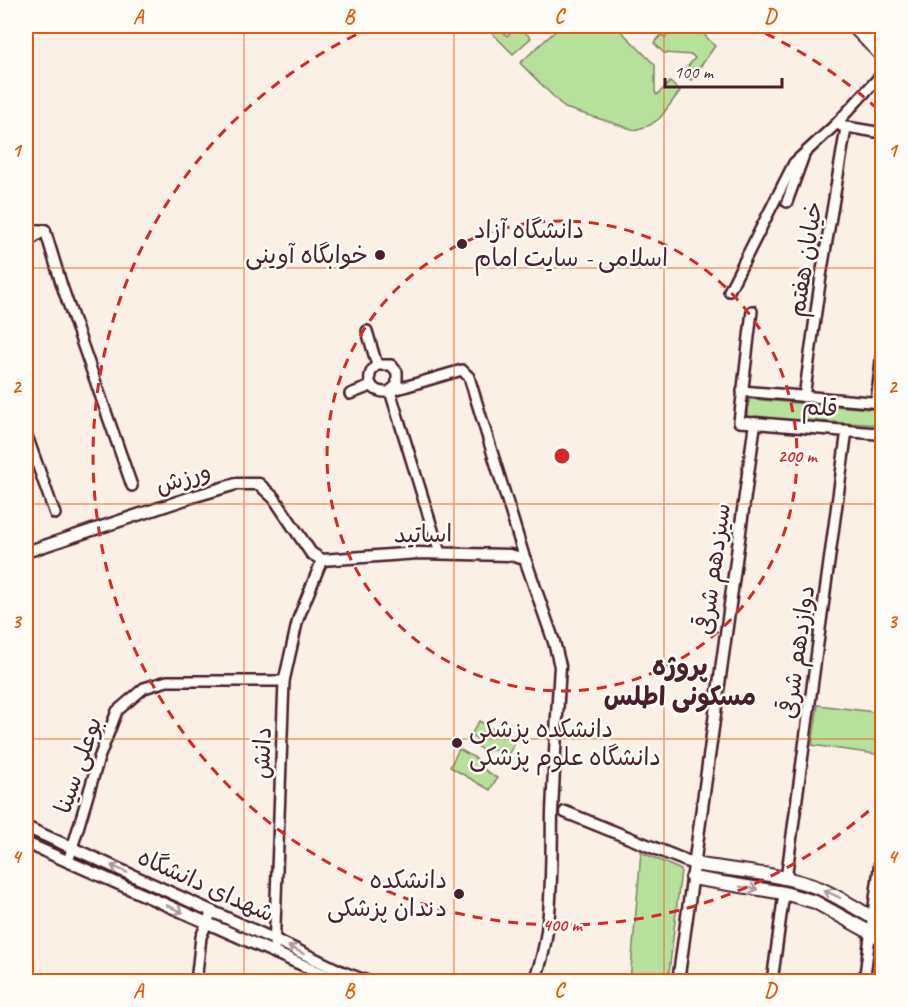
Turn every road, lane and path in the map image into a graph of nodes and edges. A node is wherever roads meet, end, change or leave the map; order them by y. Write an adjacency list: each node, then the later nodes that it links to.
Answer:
1 (853, 26): 4 (main road)
2 (877, 26): 3 (main road)
3 (882, 32): 4 (main road)
4 (871, 44): 5 (main road)
5 (882, 56)
6 (882, 74): 7 (street)
7 (835, 125): 8 (street); 10 (street)
8 (846, 128): 9 (street); 24 (street, خیابان هفتم)
9 (882, 134)
10 (805, 153): 11 (street); 15 (street)
11 (787, 202)
12 (26, 230): 13 (street)
13 (45, 230): 14 (street); 30 (street)
14 (26, 243)
15 (729, 291)
16 (752, 311): 22 (street)
17 (367, 331): 19 (street)
18 (882, 352): 25 (street)
19 (377, 365): 20 (street); 21 (street)
20 (371, 386): 21 (street); 23 (street)
21 (390, 391): 33 (street); 34 (street)
22 (742, 391): 24 (street); 26 (street)
23 (350, 394)
24 (804, 397): 25 (street)
25 (879, 403)
26 (755, 423): 27 (street, قلم); 43 (street, سیزدهم شرقی)
27 (847, 430): 29 (street, قلم); 45 (street, دوازدهم شرقی)
28 (26, 433): 31 (street)
29 (882, 434)
30 (132, 486)
31 (55, 514)
32 (26, 552): 35 (street, ورزش)
33 (440, 553): 34 (street, اساتید); 35 (street, اساتید)
34 (525, 559): 58 (street)
35 (322, 560): 36 (street, دانش)
36 (284, 681): 41 (street, بوعلی سینا); 52 (street, دانش)
37 (565, 812): 43 (street)
38 (26, 827): 41 (street, شهدای دانشگاه)
39 (26, 843): 42 (street, شهدای دانشگاه)
40 (882, 846): 48 (street)
41 (72, 848): 42 (street, بوعلی سینا); 47 (street, شهدای دانشگاه, one-way to 41)
42 (68, 862): 49 (street, شهدای دانشگاه, one-way to 49)
43 (693, 864): 44 (street, سیزدهم شرقی); 45 (main road)
44 (692, 878): 46 (main road, one-way to 46); 59 (street, سیزدهم شرقی)
45 (786, 879): 48 (main road, one-way to 45)
46 (784, 893): 50 (main road); 60 (street)
47 (213, 911): 49 (street); 52 (street, شهدای دانشگاه)
48 (878, 920): 50 (street)
49 (206, 923): 53 (street, شهدای دانشگاه); 55 (street)
50 (871, 933): 51 (main road); 61 (street)
51 (882, 939)
52 (276, 940): 53 (street, دانش); 54 (street, شهدای دانشگاه, one-way to 52)
53 (274, 952): 54 (street, شهدای دانشگاه)
54 (324, 973): 56 (street, شهدای دانشگاه); 57 (street, شهدای دانشگاه)
55 (196, 981)
56 (341, 981)
57 (369, 981)
58 (532, 981)
59 (678, 981)
60 (772, 981)
61 (864, 981)

